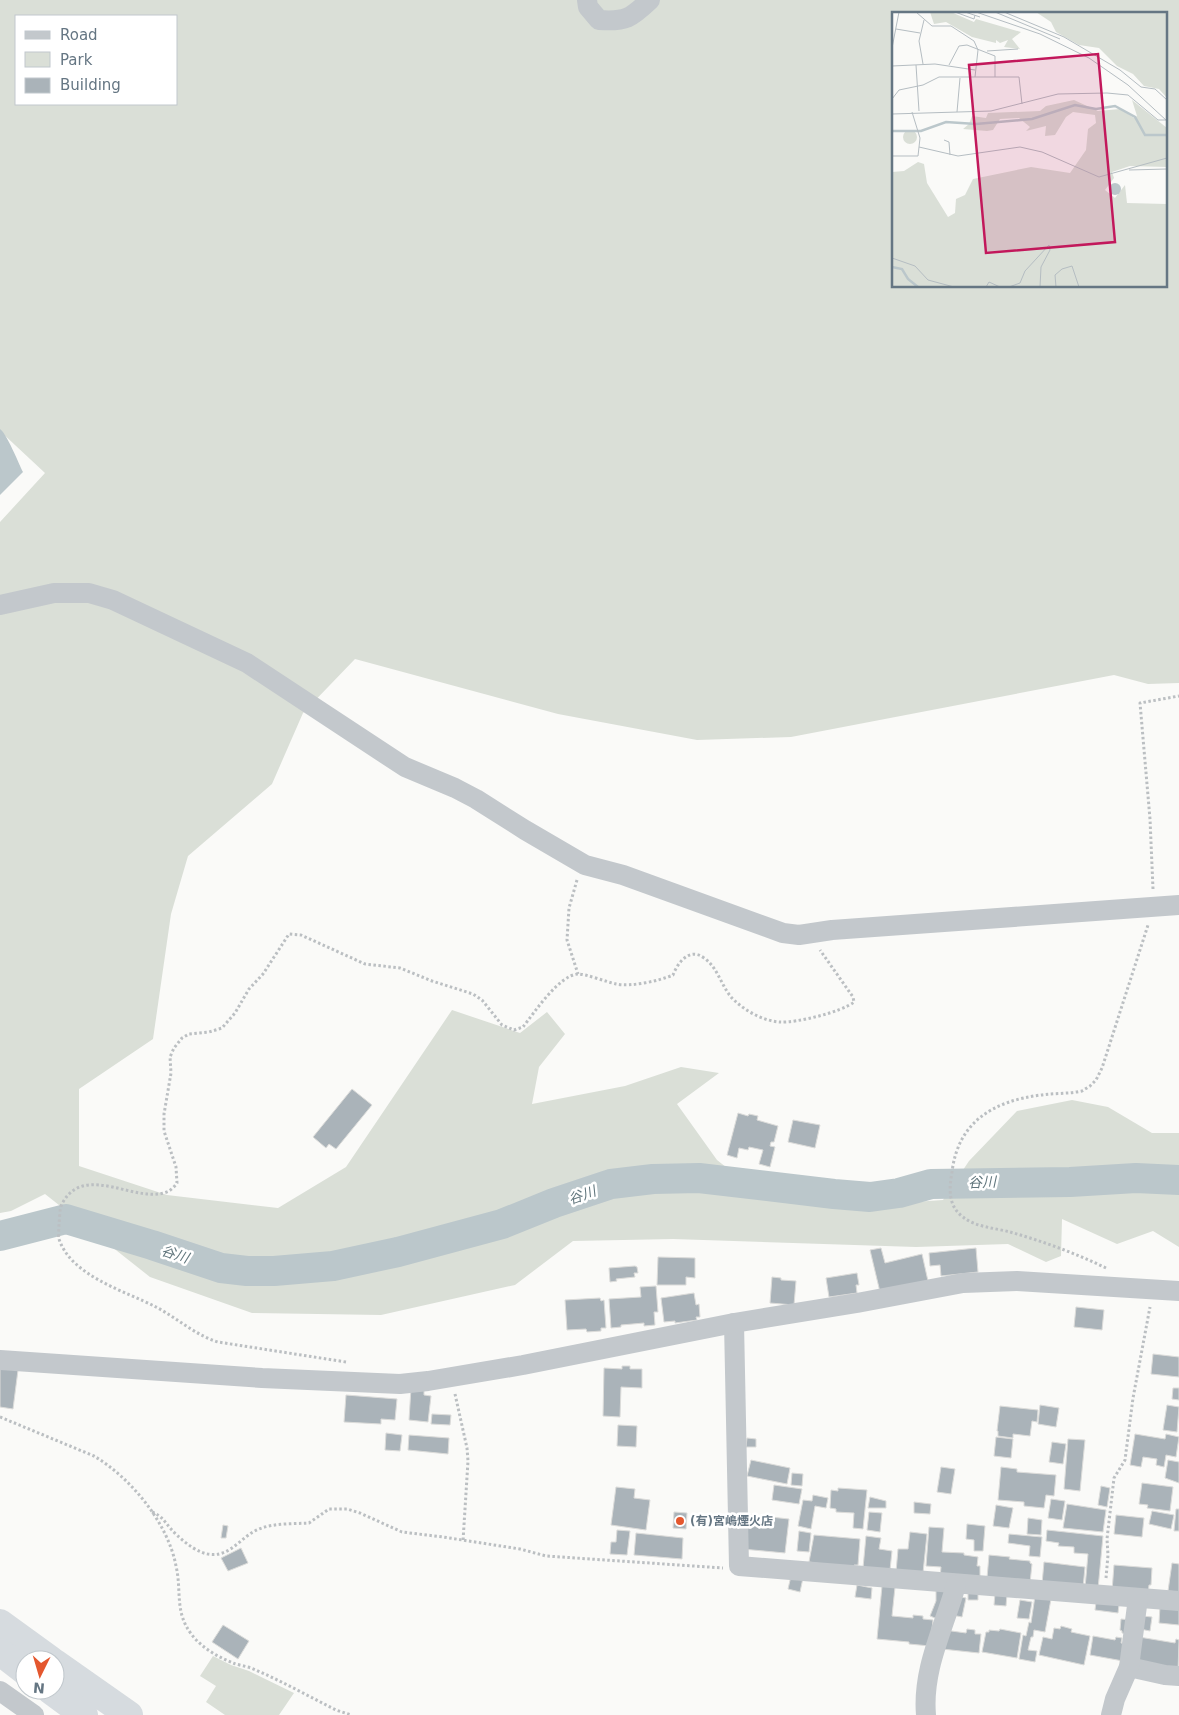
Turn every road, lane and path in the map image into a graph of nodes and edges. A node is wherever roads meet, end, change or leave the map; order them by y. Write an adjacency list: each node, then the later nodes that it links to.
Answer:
1 (587, 0): 2 (street)
2 (650, 0)
3 (0, 605): 5 (street)
4 (1179, 696): 7 (path)
5 (585, 865): 8 (street); 9 (path)
6 (1179, 905): 7 (street)
7 (1152, 907): 8 (street); 10 (path)
8 (813, 933): 9 (path)
9 (578, 974): 15 (path)
10 (1112, 1270)
11 (1154, 1289): 12 (street); 13 (street); 22 (path)
12 (1179, 1291)
13 (734, 1323): 16 (street); 20 (street)
14 (0, 1360): 16 (street)
15 (347, 1362)
16 (452, 1376): 19 (path)
17 (0, 1416): 18 (path)
18 (152, 1512): 19 (path); 37 (path)
19 (463, 1541): 20 (path)
20 (738, 1566): 21 (street)
21 (956, 1585): 22 (street); 38 (street)
22 (1104, 1596): 23 (street)
23 (1138, 1598): 24 (street); 29 (street)
24 (1179, 1601)
25 (0, 1623): 26 (highway)
26 (37, 1650)
27 (0, 1652): 28 (highway)
28 (15, 1663)
29 (1129, 1667): 30 (street); 39 (street)
30 (1179, 1676)
31 (65, 1678): 34 (highway)
32 (0, 1691): 35 (street)
33 (65, 1696): 34 (highway)
34 (83, 1704): 36 (highway)
35 (34, 1715)
36 (129, 1715)
37 (351, 1715)
38 (926, 1715)
39 (1111, 1715)

